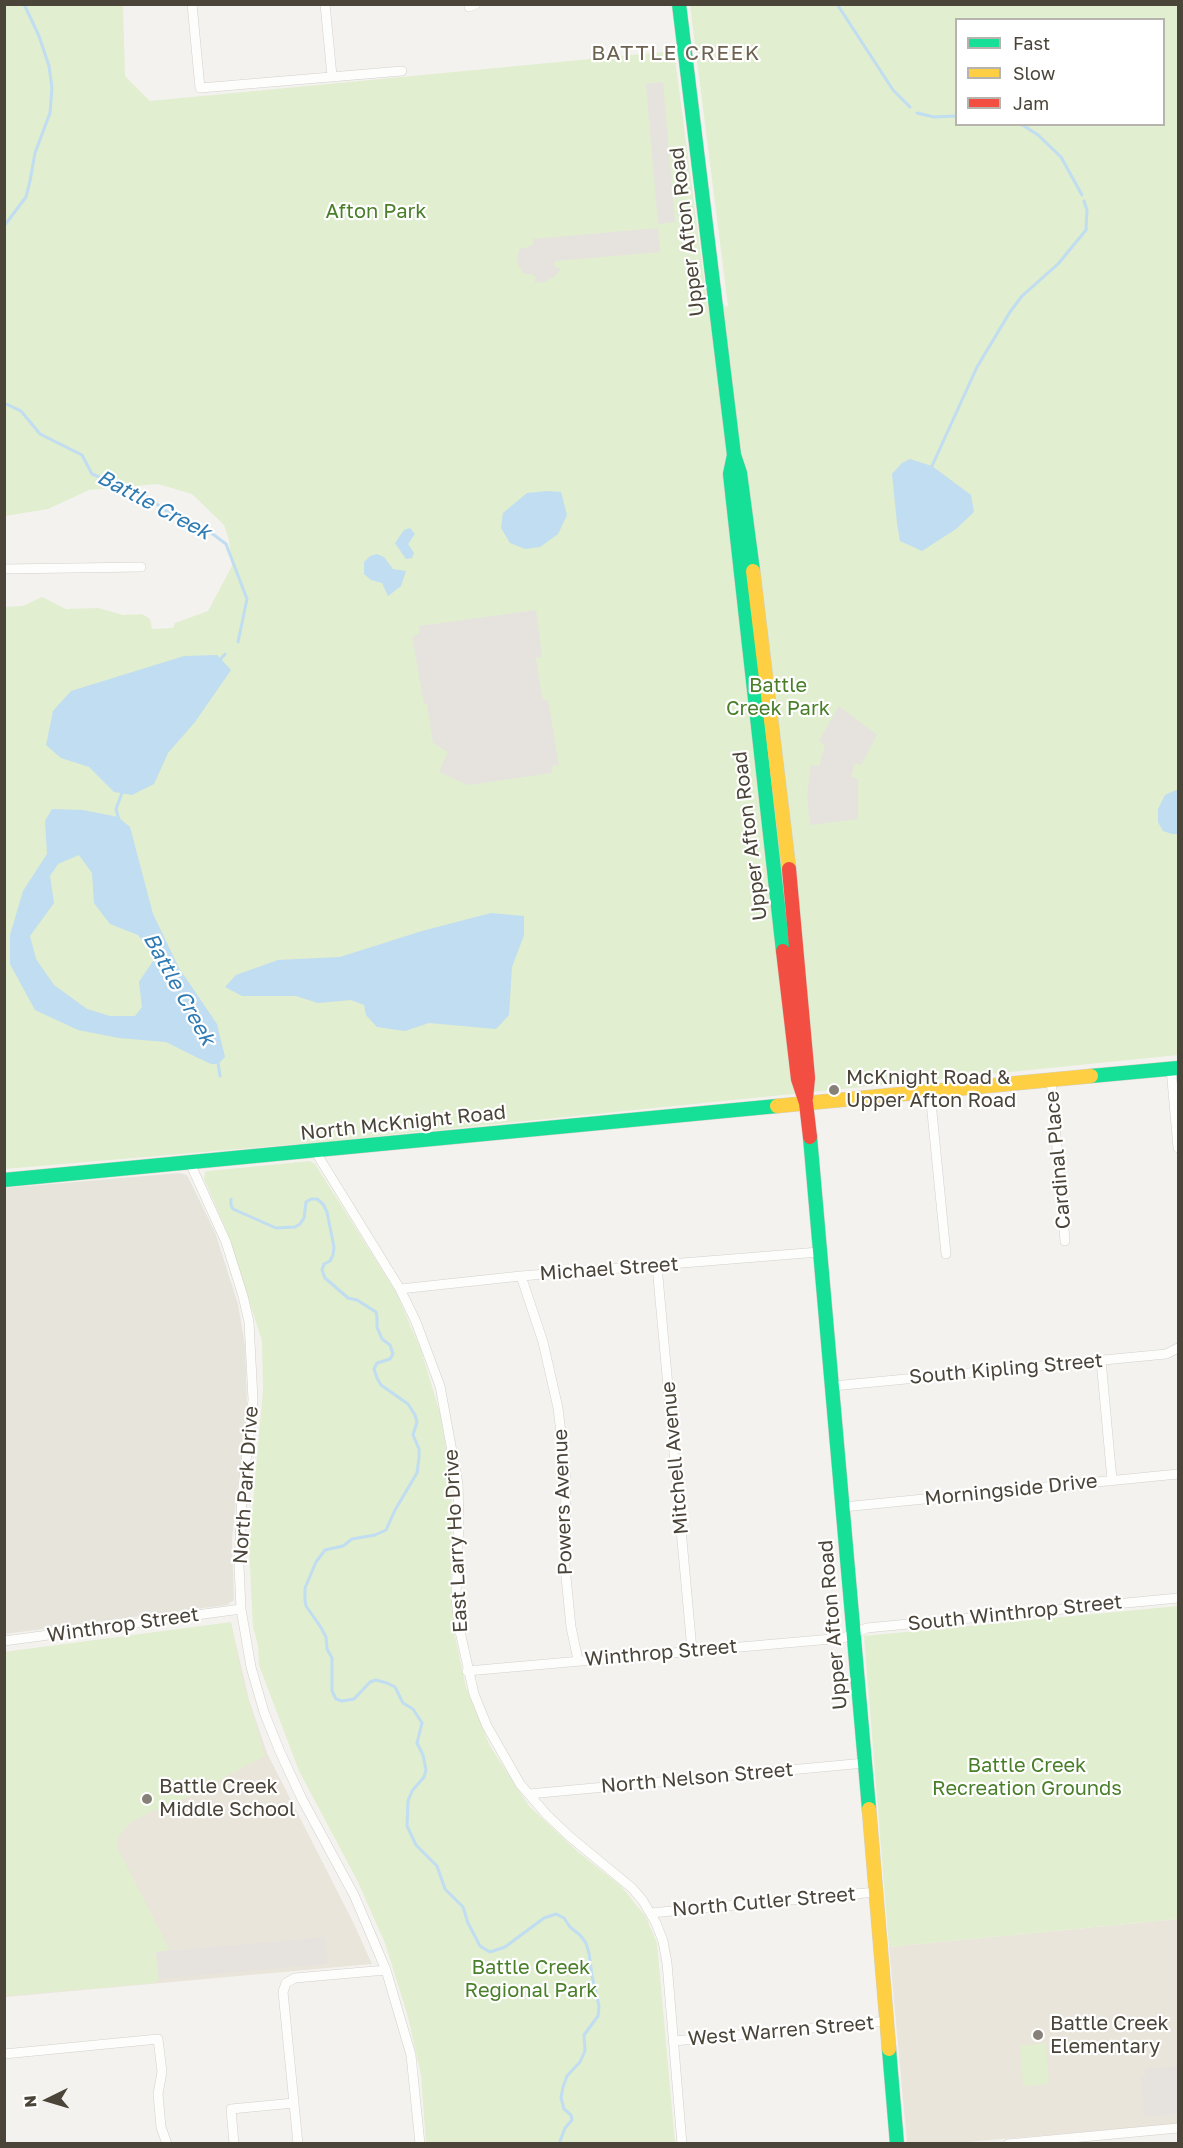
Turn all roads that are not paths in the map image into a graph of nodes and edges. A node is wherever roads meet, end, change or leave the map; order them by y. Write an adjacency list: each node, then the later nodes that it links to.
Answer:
1 (192, 4): 5 (street)
2 (325, 4): 5 (street)
3 (680, 4): 11 (street, Upper Afton Road)
4 (402, 71): 5 (street)
5 (332, 76)
6 (141, 567): 7 (street)
7 (4, 569)
8 (1175, 1068): 9 (street, North McKnight Road); 12 (street)
9 (1051, 1080): 10 (street, North McKnight Road); 16 (street, Cardinal Place)
10 (930, 1092): 11 (street, North McKnight Road); 18 (street)
11 (806, 1103): 13 (street, North McKnight Road); 17 (street, Upper Afton Road)
12 (1179, 1148)
13 (315, 1151): 14 (street, North McKnight Road); 21 (street, East Larry Ho Drive)
14 (190, 1163): 15 (street, North McKnight Road); 29 (street, North Park Drive)
15 (4, 1180)
16 (1065, 1241)
17 (819, 1252): 19 (street, Michael Street); 24 (street, Upper Afton Road)
18 (946, 1254)
19 (657, 1266): 20 (street, Michael Street); 32 (street, Mitchell Avenue)
20 (521, 1276): 21 (street, Michael Street); 33 (street, Powers Avenue)
21 (400, 1289): 34 (street, East Larry Ho Drive)
22 (1179, 1348): 23 (street, South Kipling Street)
23 (1101, 1360): 24 (street, South Kipling Street); 26 (street)
24 (832, 1386): 27 (street, Upper Afton Road)
25 (1179, 1474): 26 (street, Morningside Drive)
26 (1113, 1480): 27 (street, Morningside Drive)
27 (843, 1507): 30 (street, Upper Afton Road)
28 (1179, 1598): 30 (street, South Winthrop Street)
29 (241, 1609): 31 (street, Winthrop Street); 39 (street, North Park Drive)
30 (853, 1633): 32 (street, Winthrop Street); 35 (street, Upper Afton Road)
31 (4, 1641)
32 (692, 1650): 33 (street, Winthrop Street)
33 (578, 1660): 34 (street, Winthrop Street)
34 (467, 1671): 36 (street, East Larry Ho Drive)
35 (865, 1763): 36 (street, North Nelson Street); 37 (street, Upper Afton Road)
36 (529, 1794): 38 (street, East Larry Ho Drive)
37 (876, 1892): 38 (street, North Cutler Street); 40 (street, Upper Afton Road)
38 (651, 1913): 41 (street, East Larry Ho Drive)
39 (386, 1970): 43 (street); 50 (street, North Park Drive)
40 (887, 2021): 41 (street, West Warren Street); 52 (street, Upper Afton Road)
41 (674, 2041): 51 (street, East Larry Ho Drive)
42 (4, 2054): 47 (street)
43 (294, 2103): 48 (street); 49 (street)
44 (1179, 2128): 45 (street)
45 (1124, 2132): 46 (street); 53 (street)
46 (1010, 2143)
47 (167, 2144)
48 (234, 2144)
49 (298, 2144)
50 (420, 2144)
51 (682, 2144)
52 (897, 2144)
53 (1125, 2144)

